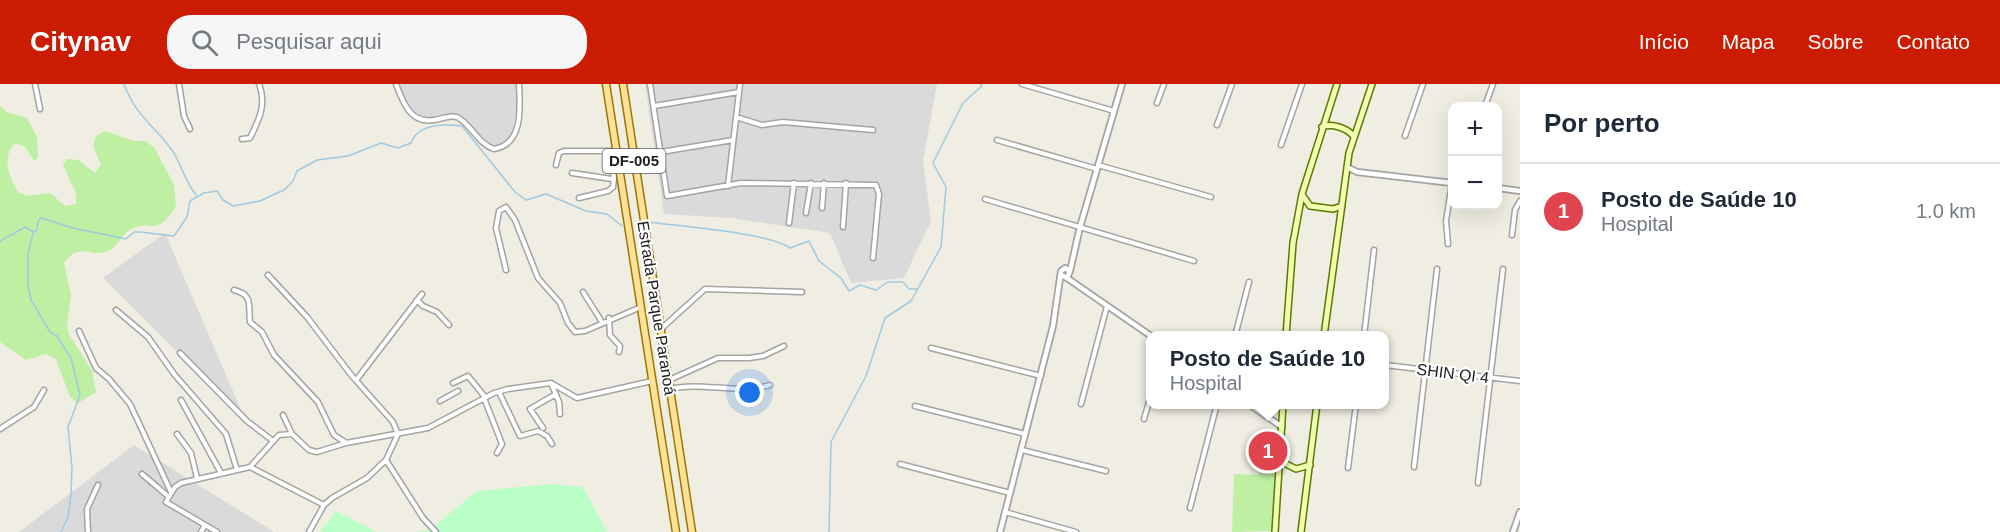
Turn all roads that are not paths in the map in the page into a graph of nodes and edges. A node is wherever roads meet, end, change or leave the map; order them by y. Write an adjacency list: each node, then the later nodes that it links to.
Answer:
1 (35, 84): 25 (street)
2 (179, 84): 30 (street)
3 (259, 84): 34 (street)
4 (396, 84): 5 (street)
5 (519, 84)
6 (606, 84): 24 (main road, Estrada Parque Paranoá / DF-005)
7 (623, 84): 22 (main road, Estrada Parque Paranoá / DF-005)
8 (650, 84): 23 (street)
9 (740, 84): 19 (street)
10 (1022, 84): 26 (street)
11 (1122, 84): 26 (street)
12 (1164, 84): 21 (street)
13 (1232, 84): 28 (street)
14 (1302, 84): 37 (street)
15 (1337, 84): 29 (main road)
16 (1372, 84): 33 (main road)
17 (1423, 84): 32 (street)
18 (1493, 84): 20 (street)
19 (739, 92): 23 (street); 27 (street)
20 (1486, 102)
21 (1157, 103)
22 (626, 105): 24 (main road); 84 (main road, Estrada Parque Paranoá / DF-005)
23 (654, 106): 39 (street)
24 (610, 107): 38 (main road, Estrada Parque Paranoá / DF-005)
25 (40, 109)
26 (1114, 111): 41 (street)
27 (736, 117): 31 (street); 35 (street)
28 (1217, 125)
29 (1322, 127): 33 (main road); 53 (main road)
30 (190, 129)
31 (873, 130)
32 (1405, 136)
33 (1354, 137): 42 (main road)
34 (242, 139)
35 (733, 140): 39 (street); 50 (street)
36 (997, 140): 41 (street)
37 (1281, 145)
38 (613, 151): 40 (street); 44 (street); 83 (main road, Estrada Parque Paranoá / DF-005)
39 (661, 152): 50 (street)
40 (556, 165)
41 (1097, 167): 55 (street); 64 (street)
42 (1346, 170): 49 (street); 58 (main road)
43 (572, 173): 44 (street)
44 (614, 178): 54 (street)
45 (794, 183): 46 (street); 50 (street); 62 (street)
46 (811, 183): 47 (street); 61 (street)
47 (825, 183): 48 (street); 59 (street)
48 (846, 183): 63 (street); 69 (street)
49 (1448, 183)
50 (728, 186)
51 (1502, 189): 52 (street)
52 (1520, 191)
53 (1302, 194): 58 (main road); 92 (main road)
54 (579, 198)
55 (1211, 198)
56 (985, 199): 64 (street)
57 (1520, 201): 65 (street)
58 (1342, 206): 93 (main road)
59 (822, 208)
60 (1448, 208): 66 (street)
61 (806, 213)
62 (789, 222)
63 (843, 227)
64 (1080, 227): 68 (street); 70 (street)
65 (1512, 235)
66 (1448, 244)
67 (1374, 250): 94 (street)
68 (1073, 252): 75 (street); 75 (street)
69 (873, 258)
70 (1194, 261)
71 (1437, 269): 101 (street)
72 (1503, 269): 103 (street)
73 (506, 270): 87 (street)
74 (268, 275): 104 (street)
75 (1067, 275): 82 (street); 102 (street)
76 (1249, 282): 91 (street)
77 (234, 290): 140 (street)
78 (583, 292): 87 (street)
79 (802, 292): 89 (street)
80 (422, 294): 81 (street)
81 (417, 300): 88 (street); 104 (street)
82 (1107, 306): 95 (street); 119 (street)
83 (642, 307): 84 (main road); 86 (street); 106 (main road, Estrada Parque Paranoá / DF-005)
84 (657, 307): 89 (main road, Estrada Parque Paranoá / DF-005)
85 (116, 310): 153 (street)
86 (609, 318): 87 (street); 98 (street)
87 (602, 322)
88 (449, 325)
89 (660, 329): 105 (main road, Estrada Parque Paranoá / DF-005)
90 (79, 331): 161 (street)
91 (1236, 331)
92 (1286, 331)
93 (1325, 331)
94 (1365, 331)
95 (1146, 333)
96 (784, 346): 105 (street)
97 (931, 348): 102 (street)
98 (619, 352)
99 (180, 353): 139 (street)
100 (1389, 365): 101 (street, SHIN QI 4)
101 (1425, 369): 103 (street, SHIN QI 4); 150 (street)
102 (1041, 376): 138 (street)
103 (1490, 377): 107 (street, SHIN QI 4); 158 (street)
104 (357, 379): 137 (street)
105 (669, 380): 111 (main road, Estrada Parque Paranoá / DF-005)
106 (653, 381): 109 (street); 142 (main road, Estrada Parque Paranoá / DF-005)
107 (1520, 381)
108 (453, 383): 116 (street)
109 (551, 383): 114 (street); 115 (street)
110 (770, 385): 111 (street)
111 (670, 389): 143 (main road, Estrada Parque Paranoá / DF-005)
112 (44, 390): 134 (street)
113 (458, 390): 118 (street)
114 (499, 392): 116 (street); 141 (street)
115 (556, 394): 127 (street); 133 (street)
116 (485, 397): 137 (street); 145 (street)
117 (181, 400): 155 (street)
118 (440, 401)
119 (1081, 404)
120 (915, 406): 138 (street)
121 (1147, 409): 129 (street)
122 (1216, 409): 163 (street)
123 (1255, 409): 131 (street)
124 (1283, 409): 130 (main road)
125 (1317, 409): 149 (main road)
126 (1355, 409): 152 (street)
127 (560, 414)
128 (283, 415): 136 (street)
129 (1144, 419)
130 (1282, 419): 131 (street); 132 (main road)
131 (1273, 420): 132 (street)
132 (1282, 427): 147 (main road)
133 (543, 428)
134 (0, 429)
135 (177, 434): 157 (street)
136 (292, 434): 139 (street); 140 (street)
137 (398, 434): 140 (street); 146 (street)
138 (1025, 434): 144 (street)
139 (273, 441): 151 (street)
140 (346, 443)
141 (552, 444)
142 (663, 445): 143 (main road); 172 (main road, Estrada Parque Paranoá / DF-005)
143 (679, 445): 173 (main road, Estrada Parque Paranoá / DF-005)
144 (1022, 450): 154 (street); 160 (street)
145 (497, 453)
146 (386, 460): 162 (street); 171 (street)
147 (1280, 461): 149 (main road); 176 (main road)
148 (900, 464): 160 (street)
149 (1311, 465): 177 (main road)
150 (1414, 466)
151 (250, 467): 153 (street); 162 (street)
152 (1348, 468)
153 (237, 470): 155 (street)
154 (1106, 471)
155 (221, 473): 157 (street)
156 (142, 474): 161 (street)
157 (197, 478): 161 (street)
158 (1478, 483)
159 (98, 485): 167 (street)
160 (1010, 493): 164 (street)
161 (170, 495): 166 (street)
162 (324, 505): 170 (street)
163 (1190, 508)
164 (1005, 512): 174 (street); 175 (street)
165 (1520, 512): 178 (street)
166 (205, 525): 168 (street); 169 (street)
167 (88, 532)
168 (201, 532)
169 (217, 532)
170 (309, 532)
171 (436, 532)
172 (676, 532)
173 (692, 532)
174 (1000, 532)
175 (1076, 532)
176 (1275, 532)
177 (1301, 532)
178 (1513, 532)

